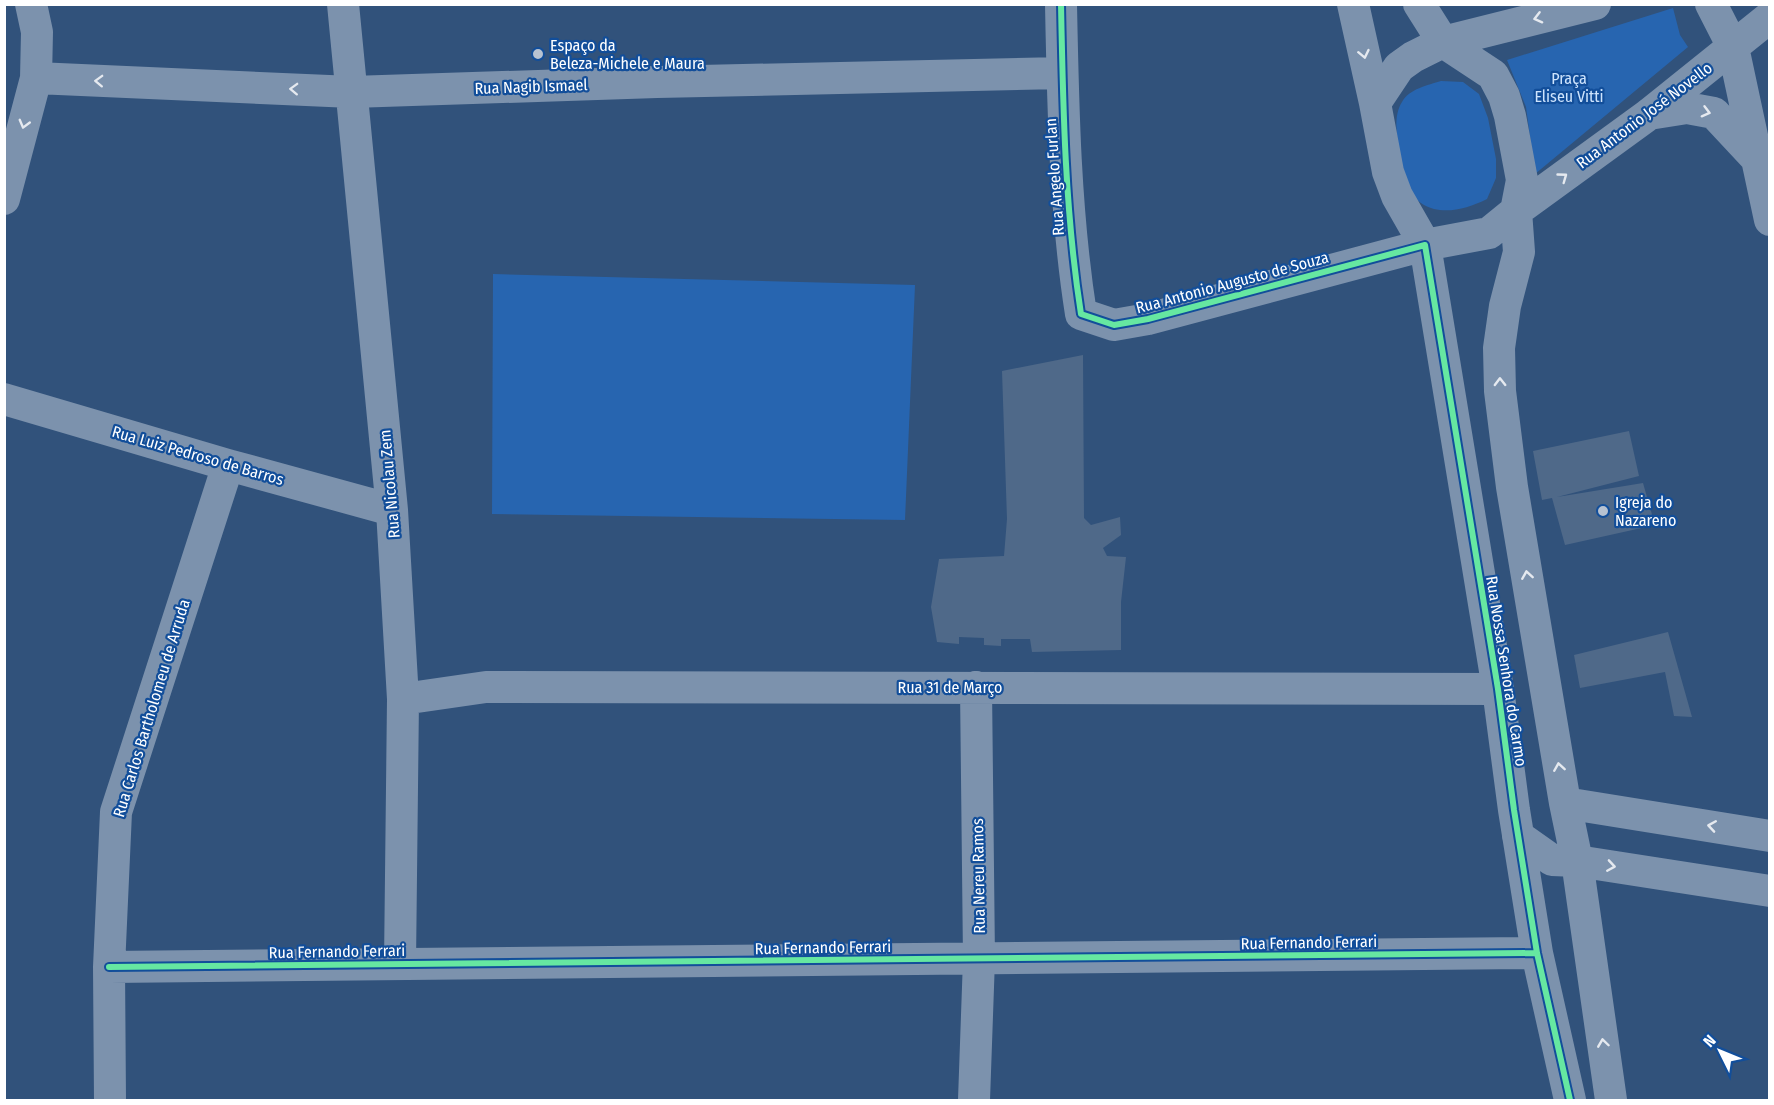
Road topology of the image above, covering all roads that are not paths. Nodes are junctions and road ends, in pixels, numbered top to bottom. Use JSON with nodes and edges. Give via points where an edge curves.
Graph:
{"nodes":[{"id":1,"x":31,"y":4,"type":"edge"},
{"id":2,"x":343,"y":4,"type":"edge"},
{"id":3,"x":1061,"y":4,"type":"edge"},
{"id":4,"x":1353,"y":4,"type":"edge"},
{"id":5,"x":1419,"y":4,"type":"edge"},
{"id":6,"x":1595,"y":4,"type":"edge"},
{"id":7,"x":1711,"y":4,"type":"edge"},
{"id":8,"x":1770,"y":16,"type":"edge"},
{"id":9,"x":1443,"y":42,"type":"junction"},
{"id":10,"x":1733,"y":47,"type":"junction"},
{"id":11,"x":1062,"y":73,"type":"junction"},
{"id":12,"x":36,"y":78,"type":"junction"},
{"id":13,"x":352,"y":92,"type":"junction"},
{"id":14,"x":1375,"y":103,"type":"junction"},
{"id":15,"x":1648,"y":115,"type":"junction"},
{"id":16,"x":1756,"y":158,"type":"junction"},
{"id":17,"x":4,"y":198,"type":"edge"},
{"id":18,"x":1516,"y":211,"type":"junction"},
{"id":19,"x":1770,"y":220,"type":"edge"},
{"id":20,"x":1425,"y":245,"type":"junction"},
{"id":21,"x":1075,"y":278,"type":"joint"},
{"id":22,"x":4,"y":399,"type":"edge"},
{"id":23,"x":228,"y":465,"type":"junction"},
{"id":24,"x":392,"y":510,"type":"junction"},
{"id":25,"x":976,"y":687,"type":"junction"},
{"id":26,"x":1498,"y":689,"type":"junction"},
{"id":27,"x":403,"y":699,"type":"junction"},
{"id":28,"x":1565,"y":803,"type":"junction"},
{"id":29,"x":1518,"y":836,"type":"junction"},
{"id":30,"x":1770,"y":836,"type":"edge"},
{"id":31,"x":1577,"y":861,"type":"junction"},
{"id":32,"x":1770,"y":891,"type":"edge"},
{"id":33,"x":1537,"y":954,"type":"junction"},
{"id":34,"x":979,"y":959,"type":"junction"},
{"id":35,"x":400,"y":964,"type":"junction"},
{"id":36,"x":110,"y":967,"type":"junction"},
{"id":37,"x":110,"y":1101,"type":"edge"},
{"id":38,"x":974,"y":1101,"type":"edge"},
{"id":39,"x":1570,"y":1101,"type":"edge"},
{"id":40,"x":1611,"y":1101,"type":"edge"}],
"edges":[{"from":1,"to":12,"type":"street","via":[[37,32]]},
{"from":2,"to":13,"type":"street","name":"Rua Nicolau Zem"},
{"from":3,"to":11,"type":"street","name":"Rua Angelo Furlan"},
{"from":4,"to":14,"type":"street","one_way":true},
{"from":5,"to":9,"type":"street"},
{"from":6,"to":9,"type":"street","one_way":true},
{"from":7,"to":10,"type":"street"},
{"from":8,"to":10,"type":"street","name":"Rua Antonio José Novello"},
{"from":9,"to":14,"type":"street","via":[[1399,67]]},
{"from":9,"to":18,"type":"street","via":[[1493,75],[1504,96],[1522,180]]},
{"from":10,"to":15,"type":"street","name":"Rua Antonio José Novello"},
{"from":10,"to":16,"type":"street"},
{"from":11,"to":13,"type":"street","name":"Rua Nagib Ismael"},
{"from":11,"to":21,"type":"street","name":"Rua Angelo Furlan"},
{"from":13,"to":12,"type":"street","name":"Rua Nagib Ismael","one_way":true},
{"from":12,"to":17,"type":"street","one_way":true},
{"from":13,"to":24,"type":"street","name":"Rua Nicolau Zem"},
{"from":14,"to":20,"type":"street","via":[[1388,172]]},
{"from":15,"to":16,"type":"street","one_way":true,"via":[[1687,108],[1714,113]]},
{"from":18,"to":15,"type":"street","name":"Rua Antonio José Novello","one_way":true},
{"from":16,"to":19,"type":"street"},
{"from":18,"to":20,"type":"street","via":[[1489,233]]},
{"from":28,"to":18,"type":"street","one_way":true,"via":[[1512,487],[1500,391],[1499,348],[1519,252]]},
{"from":20,"to":21,"type":"street","name":"Rua Antonio Augusto de Souza","via":[[1114,325],[1081,314]]},
{"from":20,"to":26,"type":"street","name":"Rua Nossa Senhora do Carmo"},
{"from":22,"to":23,"type":"street","name":"Rua Luiz Pedroso de Barros"},
{"from":23,"to":24,"type":"street","name":"Rua Luiz Pedroso de Barros"},
{"from":23,"to":36,"type":"street","name":"Rua Carlos Bartholomeu de Arruda","via":[[116,812]]},
{"from":24,"to":27,"type":"street","name":"Rua Nicolau Zem"},
{"from":25,"to":26,"type":"street","name":"Rua 31 de Março"},
{"from":25,"to":27,"type":"street","name":"Rua 31 de Março","via":[[486,687]]},
{"from":25,"to":34,"type":"street","name":"Rua Nereu Ramos"},
{"from":26,"to":29,"type":"street","name":"Rua Nossa Senhora do Carmo"},
{"from":27,"to":35,"type":"street","name":"Rua Nicolau Zem"},
{"from":30,"to":28,"type":"street","one_way":true},
{"from":28,"to":31,"type":"street"},
{"from":29,"to":31,"type":"street","via":[[1552,860]]},
{"from":29,"to":33,"type":"street","name":"Rua Nossa Senhora do Carmo"},
{"from":31,"to":32,"type":"street","one_way":true},
{"from":40,"to":31,"type":"street","one_way":true},
{"from":33,"to":34,"type":"street","name":"Rua Fernando Ferrari"},
{"from":33,"to":39,"type":"street","name":"Rua Nossa Senhora do Carmo"},
{"from":34,"to":35,"type":"street","name":"Rua Fernando Ferrari"},
{"from":34,"to":38,"type":"street","name":"Rua Nereu Ramos"},
{"from":35,"to":36,"type":"street","name":"Rua Fernando Ferrari"},
{"from":36,"to":37,"type":"street","name":"Rua Carlos Bartholomeu de Arruda"}]}
